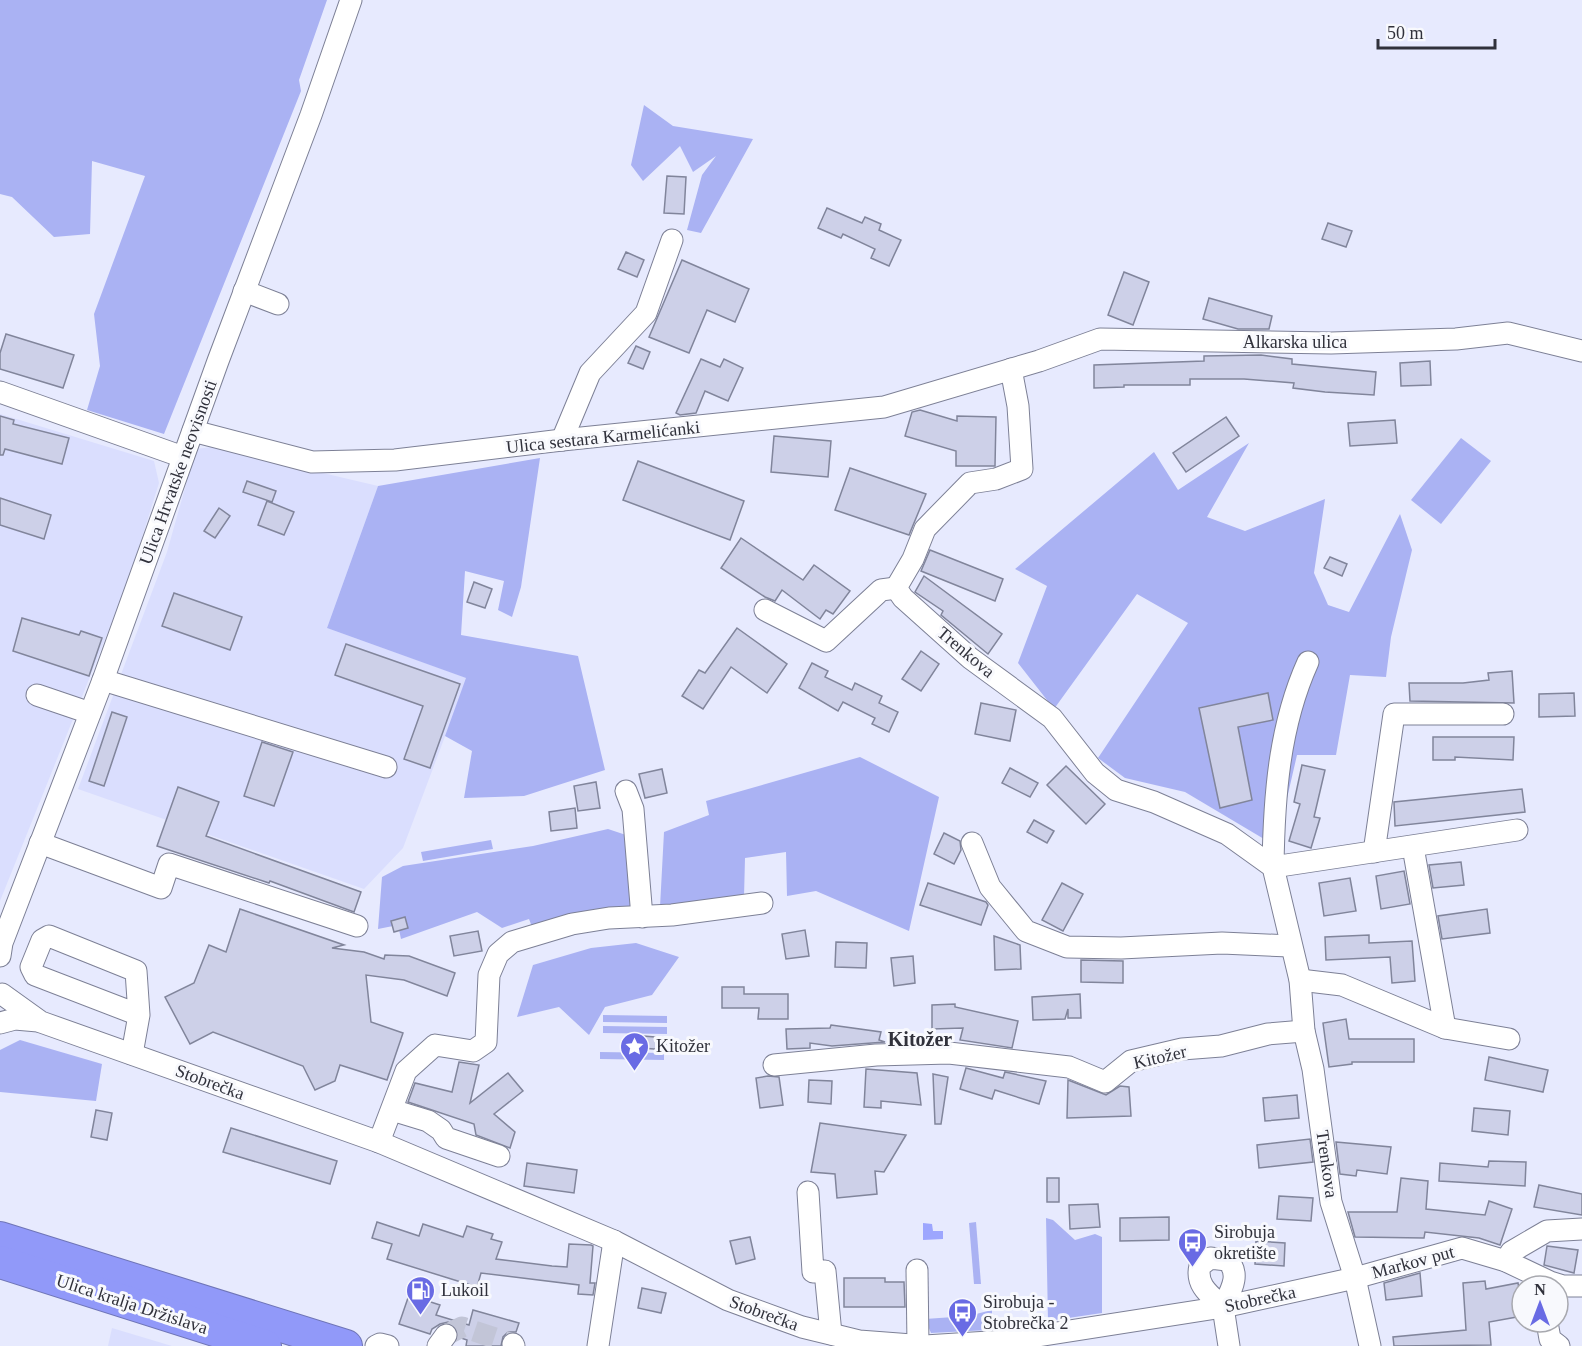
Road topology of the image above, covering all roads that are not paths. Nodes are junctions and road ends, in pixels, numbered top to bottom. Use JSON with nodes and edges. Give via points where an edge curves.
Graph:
{"nodes":[{"id":1,"x":351,"y":0,"type":"edge"},
{"id":2,"x":672,"y":240,"type":"dead end"},
{"id":3,"x":244,"y":291,"type":"junction"},
{"id":4,"x":278,"y":304,"type":"dead end"},
{"id":5,"x":1582,"y":351,"type":"edge"},
{"id":6,"x":1011,"y":369,"type":"junction"},
{"id":7,"x":0,"y":392,"type":"edge"},
{"id":8,"x":193,"y":431,"type":"junction"},
{"id":9,"x":562,"y":440,"type":"junction"},
{"id":10,"x":183,"y":457,"type":"junction"},
{"id":11,"x":896,"y":588,"type":"junction"},
{"id":12,"x":765,"y":610,"type":"dead end"},
{"id":13,"x":1308,"y":662,"type":"dead end"},
{"id":14,"x":103,"y":680,"type":"junction"},
{"id":15,"x":37,"y":695,"type":"dead end"},
{"id":16,"x":90,"y":713,"type":"junction"},
{"id":17,"x":1503,"y":714,"type":"dead end"},
{"id":18,"x":386,"y":767,"type":"dead end"},
{"id":19,"x":626,"y":791,"type":"dead end"},
{"id":20,"x":1517,"y":830,"type":"dead end"},
{"id":21,"x":40,"y":843,"type":"junction"},
{"id":22,"x":972,"y":843,"type":"dead end"},
{"id":23,"x":1413,"y":847,"type":"junction"},
{"id":24,"x":1374,"y":852,"type":"junction"},
{"id":25,"x":1273,"y":867,"type":"junction"},
{"id":26,"x":762,"y":903,"type":"dead end"},
{"id":27,"x":642,"y":917,"type":"junction"},
{"id":28,"x":357,"y":926,"type":"dead end"},
{"id":29,"x":1290,"y":946,"type":"junction"},
{"id":30,"x":1,"y":949,"type":"edge"},
{"id":31,"x":1300,"y":980,"type":"junction"},
{"id":32,"x":1,"y":993,"type":"edge"},
{"id":33,"x":139,"y":1014,"type":"junction"},
{"id":34,"x":0,"y":1021,"type":"edge"},
{"id":35,"x":41,"y":1022,"type":"junction"},
{"id":36,"x":1445,"y":1028,"type":"junction"},
{"id":37,"x":1304,"y":1030,"type":"junction"},
{"id":38,"x":1509,"y":1039,"type":"dead end"},
{"id":39,"x":132,"y":1054,"type":"junction"},
{"id":40,"x":774,"y":1065,"type":"dead end"},
{"id":41,"x":392,"y":1110,"type":"junction"},
{"id":42,"x":379,"y":1142,"type":"junction"},
{"id":43,"x":498,"y":1156,"type":"dead end"},
{"id":44,"x":808,"y":1192,"type":"dead end"},
{"id":45,"x":0,"y":1224,"type":"edge"},
{"id":46,"x":1582,"y":1229,"type":"edge"},
{"id":47,"x":0,"y":1238,"type":"edge"},
{"id":48,"x":614,"y":1241,"type":"junction"},
{"id":49,"x":49,"y":1252,"type":"junction"},
{"id":50,"x":1506,"y":1261,"type":"junction"},
{"id":51,"x":0,"y":1262,"type":"edge"},
{"id":52,"x":917,"y":1270,"type":"dead end"},
{"id":53,"x":1531,"y":1274,"type":"edge"},
{"id":54,"x":1355,"y":1278,"type":"junction"},
{"id":55,"x":1223,"y":1307,"type":"junction"},
{"id":56,"x":182,"y":1320,"type":"junction"},
{"id":57,"x":267,"y":1334,"type":"edge"},
{"id":58,"x":831,"y":1334,"type":"junction"},
{"id":59,"x":1549,"y":1334,"type":"edge"},
{"id":60,"x":858,"y":1343,"type":"edge"},
{"id":61,"x":223,"y":1346,"type":"edge"},
{"id":62,"x":346,"y":1346,"type":"edge"},
{"id":63,"x":376,"y":1346,"type":"edge"},
{"id":64,"x":388,"y":1346,"type":"edge"},
{"id":65,"x":597,"y":1346,"type":"edge"},
{"id":66,"x":918,"y":1346,"type":"edge"},
{"id":67,"x":1229,"y":1346,"type":"edge"},
{"id":68,"x":1370,"y":1346,"type":"edge"},
{"id":69,"x":1559,"y":1346,"type":"edge"}],
"edges":[{"from":1,"to":3,"type":"street","name":"Ulica Hrvatske neovisnosti"},
{"from":2,"to":9,"type":"street","via":[[646,313],[590,373]]},
{"from":3,"to":4,"type":"street"},
{"from":3,"to":8,"type":"street","name":"Ulica Hrvatske neovisnosti"},
{"from":5,"to":6,"type":"street","name":"Alkarska ulica","via":[[1508,333],[1456,339],[1331,343],[1100,339]]},
{"from":6,"to":9,"type":"street","name":"Ulica sestara Karmelićanki","via":[[884,407]]},
{"from":6,"to":11,"type":"street","via":[[1022,469],[970,483],[925,529]]},
{"from":7,"to":10,"type":"street"},
{"from":8,"to":9,"type":"street","name":"Ulica sestara Karmelićanki","via":[[312,462],[395,460]]},
{"from":8,"to":10,"type":"street","name":"Ulica Hrvatske neovisnosti"},
{"from":10,"to":14,"type":"street","name":"Ulica Hrvatske neovisnosti"},
{"from":11,"to":12,"type":"street","via":[[881,590],[826,641]]},
{"from":11,"to":25,"type":"street","name":"Trenkova","via":[[970,658],[1052,718],[1095,773],[1116,790],[1227,834]]},
{"from":13,"to":25,"type":"street","via":[[1295,691],[1274,792]]},
{"from":14,"to":16,"type":"street","name":"Ulica Hrvatske neovisnosti"},
{"from":14,"to":18,"type":"street"},
{"from":15,"to":16,"type":"street"},
{"from":16,"to":21,"type":"street","name":"Ulica Hrvatske neovisnosti"},
{"from":17,"to":24,"type":"street","via":[[1394,714]]},
{"from":19,"to":27,"type":"street","via":[[633,809]]},
{"from":20,"to":23,"type":"street"},
{"from":21,"to":28,"type":"street","via":[[161,888],[169,864]]},
{"from":21,"to":30,"type":"street","name":"Ulica Hrvatske neovisnosti"},
{"from":22,"to":29,"type":"street","via":[[990,888],[1026,932],[1067,947],[1222,943]]},
{"from":23,"to":24,"type":"street"},
{"from":23,"to":36,"type":"street"},
{"from":24,"to":25,"type":"street"},
{"from":25,"to":29,"type":"street","name":"Trenkova"},
{"from":26,"to":27,"type":"street"},
{"from":27,"to":41,"type":"street","via":[[572,924],[512,942],[498,954],[489,975],[486,1042],[473,1051],[435,1045],[421,1055],[406,1071]]},
{"from":29,"to":31,"type":"street","name":"Trenkova"},
{"from":31,"to":36,"type":"street","via":[[1342,984]]},
{"from":31,"to":37,"type":"street","name":"Trenkova"},
{"from":32,"to":34,"type":"street","via":[[4,1003]]},
{"from":32,"to":35,"type":"street","name":"Stobrečka"},
{"from":33,"to":33,"type":"street","via":[[136,971],[49,936],[42,940],[31,968],[35,975]]},
{"from":33,"to":39,"type":"street"},
{"from":34,"to":35,"type":"street","name":"Stobrečka"},
{"from":35,"to":39,"type":"street","name":"Stobrečka"},
{"from":36,"to":38,"type":"street"},
{"from":37,"to":40,"type":"street","name":"Kitožer","via":[[1131,1060],[1105,1082],[1069,1067],[949,1053]]},
{"from":37,"to":54,"type":"street","name":"Trenkova","via":[[1331,1202]]},
{"from":39,"to":42,"type":"street","name":"Stobrečka"},
{"from":41,"to":42,"type":"street"},
{"from":41,"to":43,"type":"street","via":[[428,1121],[446,1138]]},
{"from":42,"to":48,"type":"street","name":"Stobrečka"},
{"from":44,"to":58,"type":"street","via":[[813,1272],[825,1271]]},
{"from":45,"to":49,"type":"highway","via":[[36,1236]]},
{"from":46,"to":50,"type":"street","via":[[1547,1231],[1511,1252]]},
{"from":47,"to":49,"type":"highway","name":"Ulica kralja Držislava"},
{"from":48,"to":58,"type":"street","name":"Stobrečka","via":[[728,1300]]},
{"from":48,"to":65,"type":"street"},
{"from":49,"to":57,"type":"highway","name":"Ulica kralja Držislava","via":[[217,1306]]},
{"from":50,"to":53,"type":"street","name":"Markov put"},
{"from":50,"to":54,"type":"street","name":"Markov put","via":[[1462,1248]]},
{"from":51,"to":56,"type":"highway","name":"Ulica kralja Držislava"},
{"from":52,"to":66,"type":"street"},
{"from":54,"to":55,"type":"street","name":"Stobrečka"},
{"from":54,"to":68,"type":"street","name":"Trenkova"},
{"from":55,"to":66,"type":"street","name":"Stobrečka","via":[[1005,1341]]},
{"from":55,"to":67,"type":"street"},
{"from":56,"to":57,"type":"highway","name":"Ulica kralja Držislava"},
{"from":56,"to":61,"type":"street","via":[[193,1337]]},
{"from":57,"to":62,"type":"highway","name":"Ulica kralja Držislava"},
{"from":58,"to":60,"type":"street","name":"Stobrečka"},
{"from":59,"to":69,"type":"street"},
{"from":60,"to":66,"type":"street","name":"Stobrečka"},
{"from":63,"to":64,"type":"street"}]}
